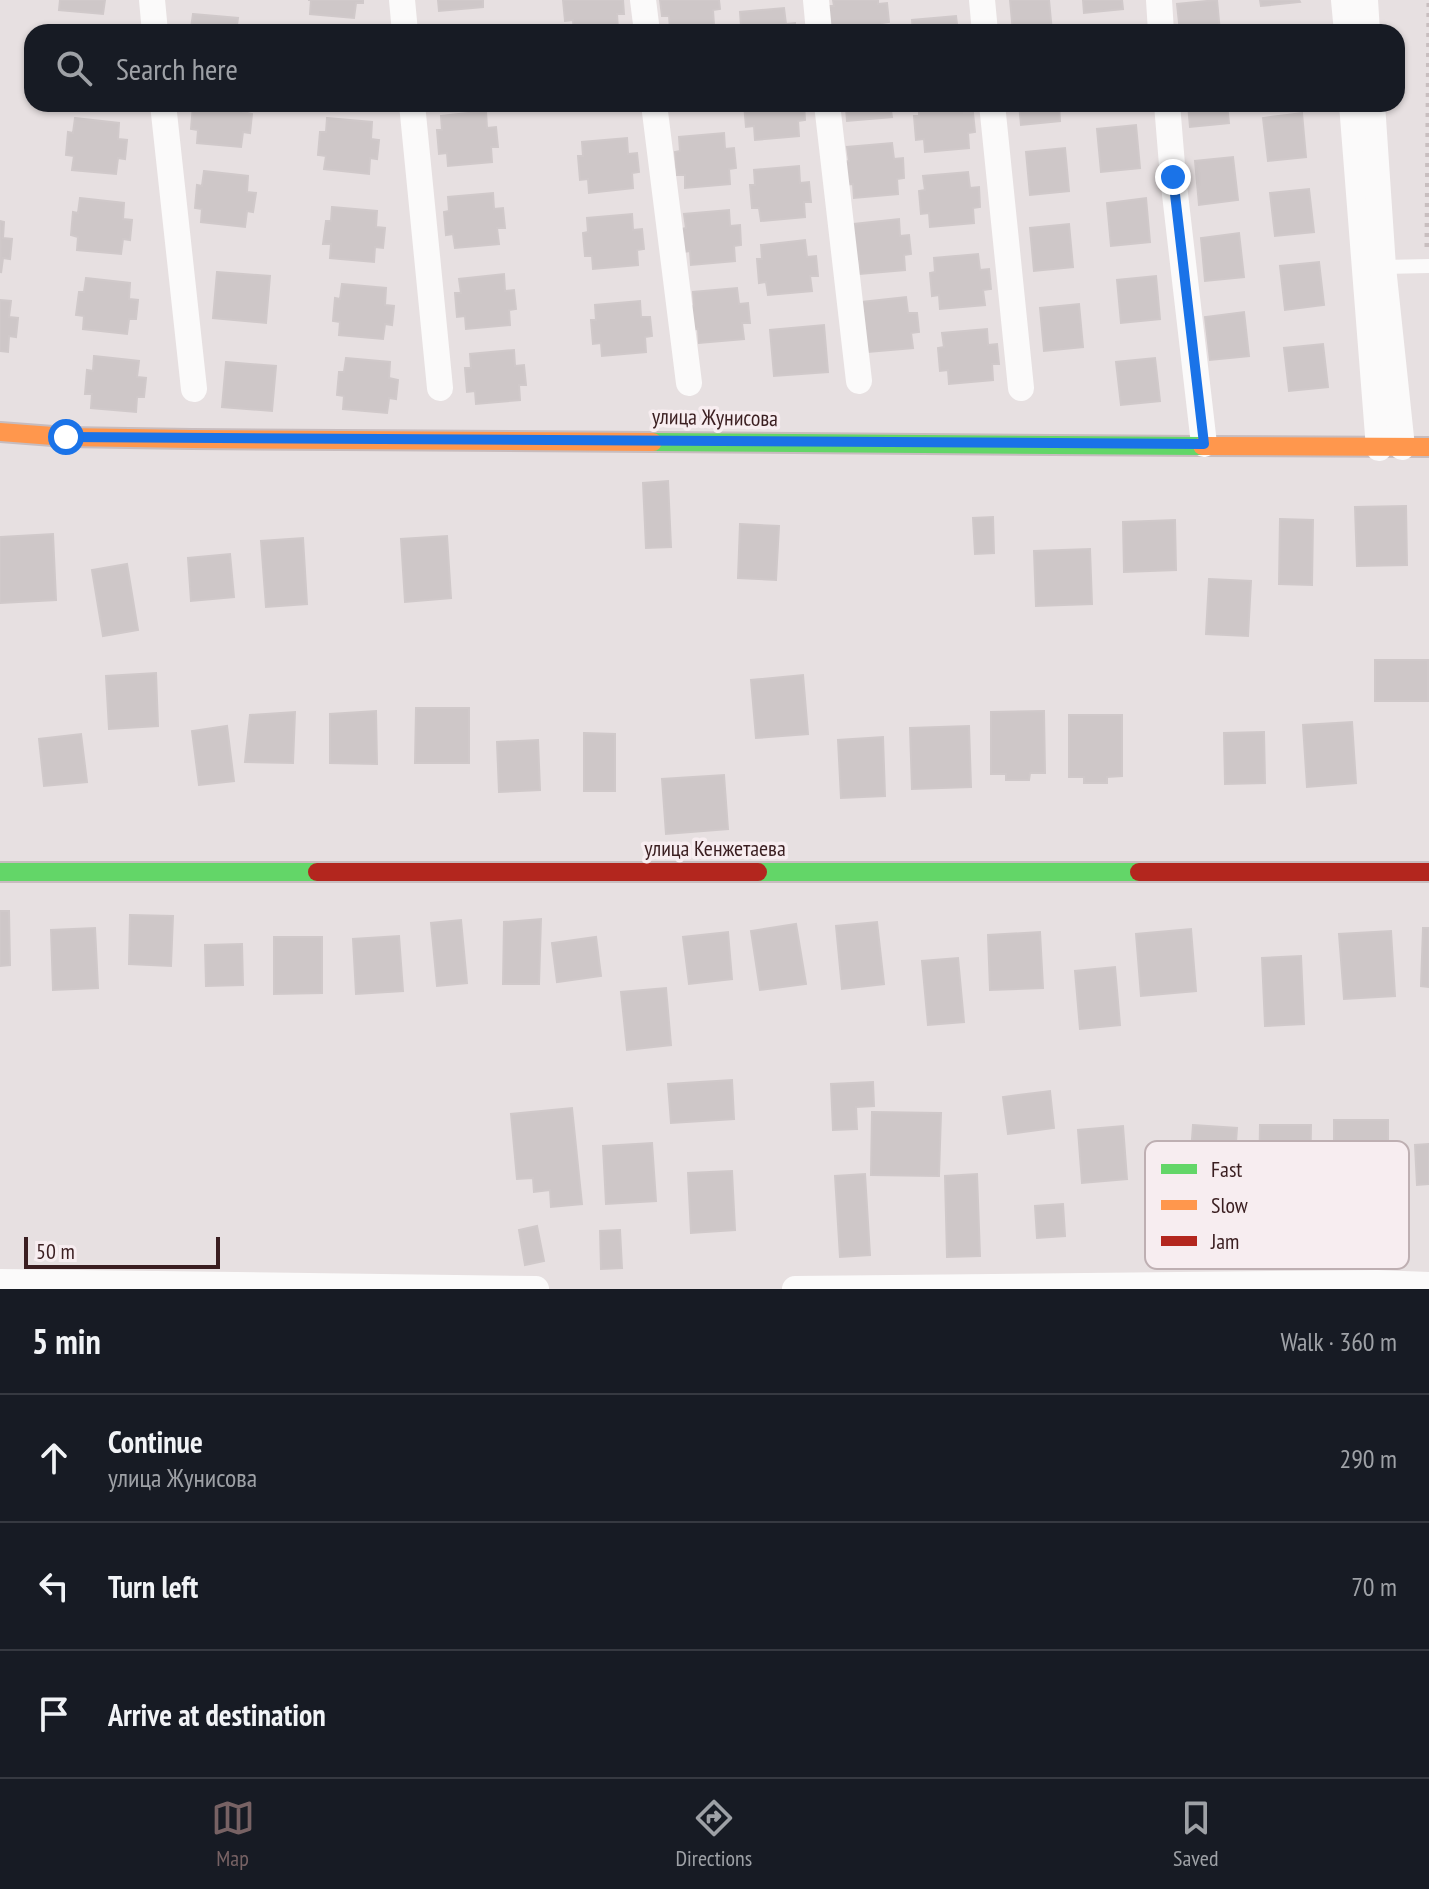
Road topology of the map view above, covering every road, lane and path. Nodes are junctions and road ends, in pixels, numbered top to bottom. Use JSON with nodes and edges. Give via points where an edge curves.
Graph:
{"nodes":[{"id":1,"x":152,"y":0,"type":"edge"},
{"id":2,"x":402,"y":0,"type":"edge"},
{"id":3,"x":643,"y":0,"type":"edge"},
{"id":4,"x":816,"y":0,"type":"edge"},
{"id":5,"x":982,"y":0,"type":"edge"},
{"id":6,"x":1159,"y":0,"type":"edge"},
{"id":7,"x":1344,"y":0,"type":"edge"},
{"id":8,"x":1365,"y":0,"type":"edge"},
{"id":9,"x":1429,"y":0,"type":"edge"},
{"id":10,"x":154,"y":24,"type":"edge"},
{"id":11,"x":404,"y":24,"type":"edge"},
{"id":12,"x":646,"y":24,"type":"edge"},
{"id":13,"x":818,"y":24,"type":"edge"},
{"id":14,"x":984,"y":24,"type":"edge"},
{"id":15,"x":1160,"y":24,"type":"edge"},
{"id":16,"x":1346,"y":24,"type":"edge"},
{"id":17,"x":1366,"y":24,"type":"edge"},
{"id":18,"x":1428,"y":61,"type":"edge"},
{"id":19,"x":1428,"y":107,"type":"edge"},
{"id":20,"x":164,"y":112,"type":"edge"},
{"id":21,"x":413,"y":112,"type":"edge"},
{"id":22,"x":655,"y":112,"type":"edge"},
{"id":23,"x":828,"y":112,"type":"edge"},
{"id":24,"x":993,"y":112,"type":"edge"},
{"id":25,"x":1168,"y":112,"type":"edge"},
{"id":26,"x":1353,"y":112,"type":"edge"},
{"id":27,"x":1373,"y":112,"type":"edge"},
{"id":28,"x":1428,"y":258,"type":"edge"},
{"id":29,"x":1383,"y":267,"type":"junction"},
{"id":30,"x":859,"y":381,"type":"dead end"},
{"id":31,"x":689,"y":383,"type":"dead end"},
{"id":32,"x":440,"y":388,"type":"dead end"},
{"id":33,"x":1021,"y":388,"type":"dead end"},
{"id":34,"x":194,"y":389,"type":"dead end"},
{"id":35,"x":0,"y":432,"type":"edge"},
{"id":36,"x":1204,"y":444,"type":"junction"},
{"id":37,"x":1390,"y":447,"type":"junction"},
{"id":38,"x":1429,"y":447,"type":"edge"},
{"id":39,"x":0,"y":872,"type":"edge"},
{"id":40,"x":1429,"y":872,"type":"edge"},
{"id":41,"x":0,"y":1282,"type":"edge"},
{"id":42,"x":1429,"y":1285,"type":"edge"},
{"id":43,"x":536,"y":1289,"type":"edge"},
{"id":44,"x":795,"y":1289,"type":"edge"}],
"edges":[{"from":1,"to":10,"type":"street"},
{"from":2,"to":11,"type":"street"},
{"from":3,"to":12,"type":"street"},
{"from":4,"to":13,"type":"street"},
{"from":5,"to":14,"type":"street"},
{"from":6,"to":15,"type":"street"},
{"from":7,"to":16,"type":"street"},
{"from":8,"to":17,"type":"street"},
{"from":9,"to":18,"type":"path"},
{"from":18,"to":19,"type":"path"},
{"from":19,"to":28,"type":"path"},
{"from":20,"to":34,"type":"street"},
{"from":21,"to":32,"type":"street"},
{"from":22,"to":31,"type":"street"},
{"from":23,"to":30,"type":"street"},
{"from":24,"to":33,"type":"street"},
{"from":25,"to":36,"type":"street"},
{"from":26,"to":37,"type":"street"},
{"from":27,"to":29,"type":"street"},
{"from":28,"to":29,"type":"lane"},
{"from":29,"to":37,"type":"street"},
{"from":35,"to":36,"type":"street","name":"улица Жунисова","via":[[192,439]]},
{"from":36,"to":37,"type":"street","name":"улица Жунисова"},
{"from":37,"to":38,"type":"street","name":"улица Жунисова"},
{"from":39,"to":40,"type":"street","name":"улица Кенжетаева"},
{"from":41,"to":43,"type":"street"},
{"from":42,"to":44,"type":"street"}]}
